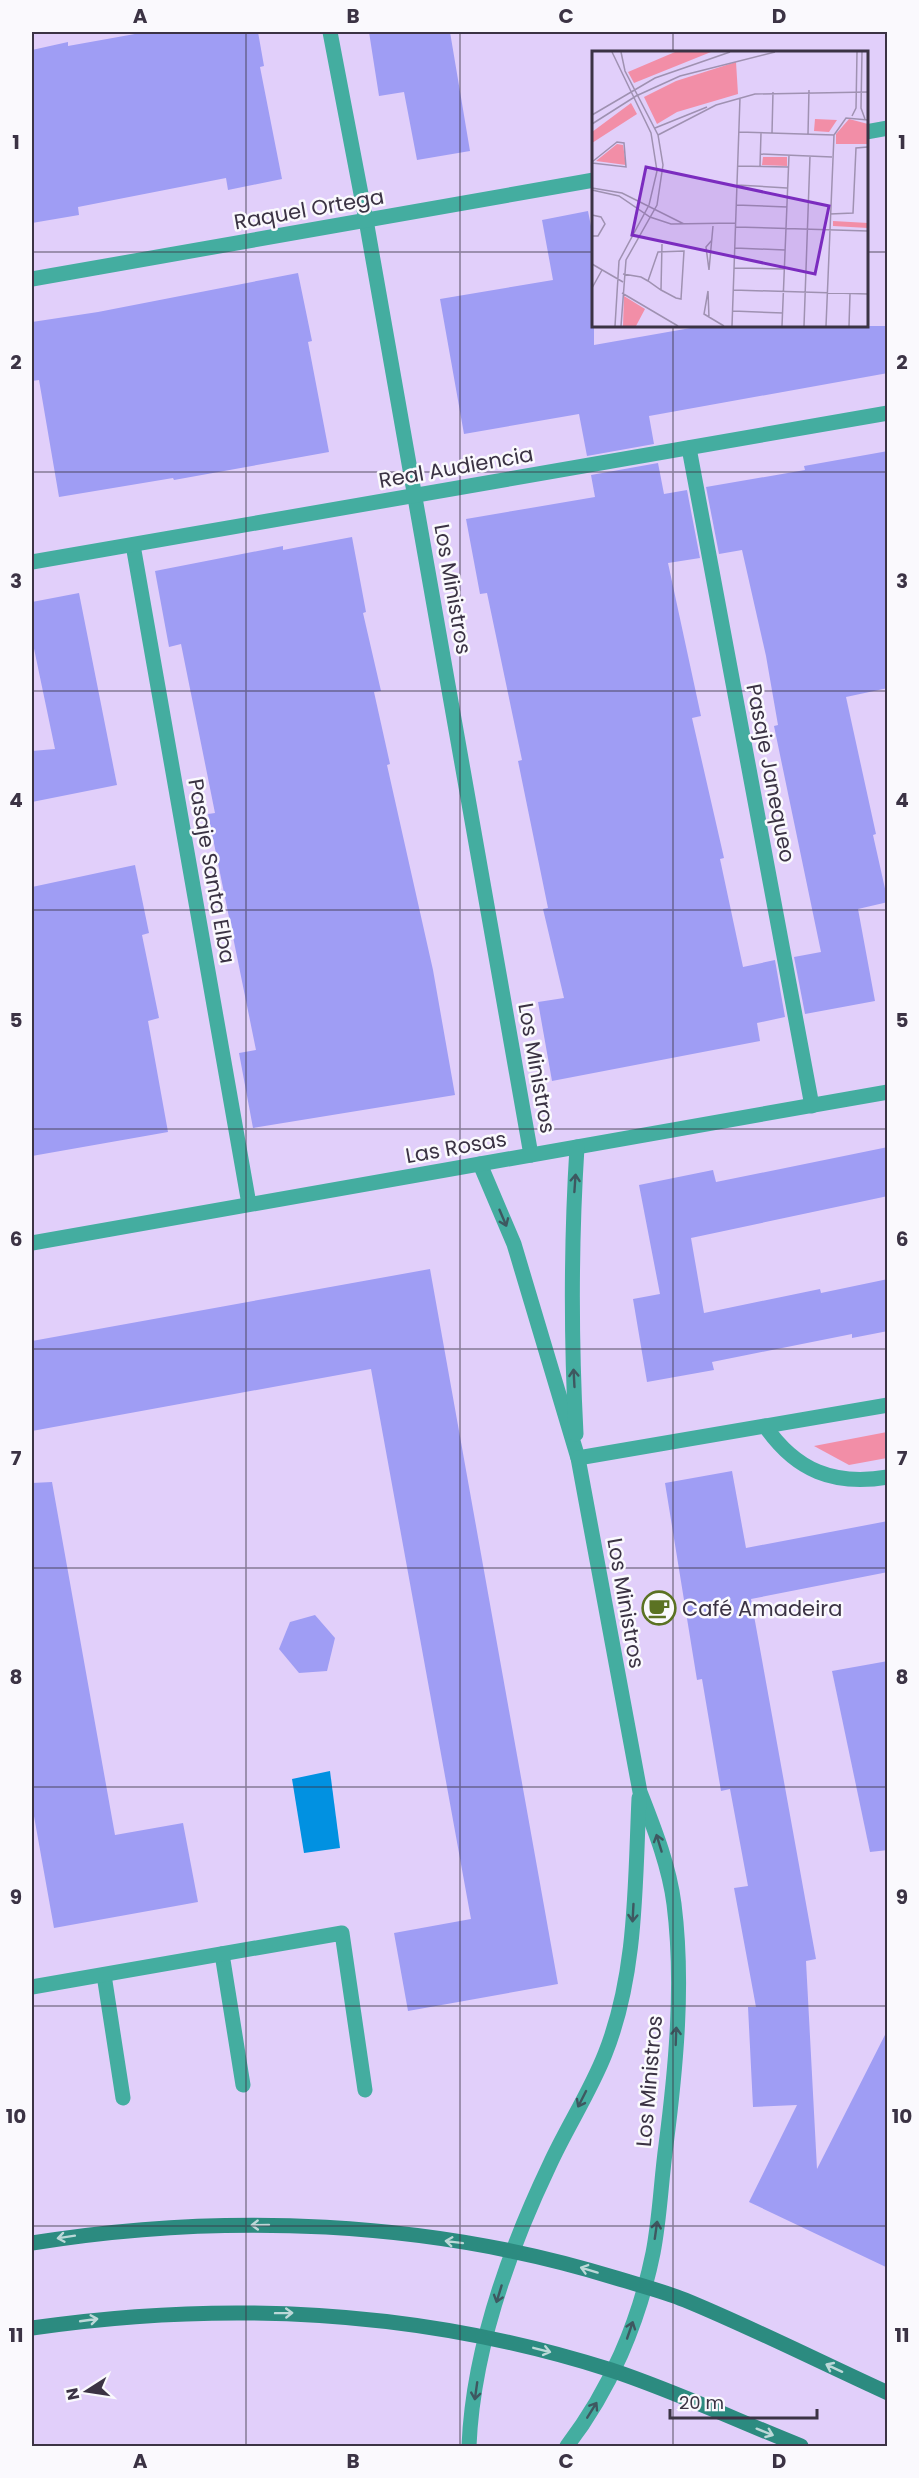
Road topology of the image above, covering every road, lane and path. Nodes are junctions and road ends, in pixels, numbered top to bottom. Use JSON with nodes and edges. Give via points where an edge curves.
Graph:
{"nodes":[{"id":1,"x":330,"y":32,"type":"edge"},
{"id":2,"x":888,"y":128,"type":"edge"},
{"id":3,"x":868,"y":132,"type":"edge"},
{"id":4,"x":592,"y":180,"type":"edge"},
{"id":5,"x":366,"y":220,"type":"junction"},
{"id":6,"x":32,"y":279,"type":"edge"},
{"id":7,"x":888,"y":413,"type":"edge"},
{"id":8,"x":689,"y":448,"type":"junction"},
{"id":9,"x":415,"y":495,"type":"junction"},
{"id":10,"x":133,"y":545,"type":"junction"},
{"id":11,"x":32,"y":562,"type":"edge"},
{"id":12,"x":888,"y":1092,"type":"edge"},
{"id":13,"x":812,"y":1106,"type":"junction"},
{"id":14,"x":577,"y":1147,"type":"junction"},
{"id":15,"x":531,"y":1155,"type":"junction"},
{"id":16,"x":480,"y":1164,"type":"junction"},
{"id":17,"x":249,"y":1204,"type":"junction"},
{"id":18,"x":32,"y":1243,"type":"edge"},
{"id":19,"x":888,"y":1405,"type":"edge"},
{"id":20,"x":765,"y":1426,"type":"junction"},
{"id":21,"x":578,"y":1458,"type":"junction"},
{"id":22,"x":888,"y":1477,"type":"edge"},
{"id":23,"x":640,"y":1792,"type":"junction"},
{"id":24,"x":222,"y":1954,"type":"junction"},
{"id":25,"x":104,"y":1975,"type":"junction"},
{"id":26,"x":32,"y":1987,"type":"edge"},
{"id":27,"x":243,"y":2085,"type":"dead end"},
{"id":28,"x":365,"y":2090,"type":"dead end"},
{"id":29,"x":123,"y":2098,"type":"dead end"},
{"id":30,"x":32,"y":2243,"type":"edge"},
{"id":31,"x":512,"y":2251,"type":"junction"},
{"id":32,"x":644,"y":2287,"type":"junction"},
{"id":33,"x":32,"y":2328,"type":"edge"},
{"id":34,"x":485,"y":2336,"type":"junction"},
{"id":35,"x":613,"y":2371,"type":"junction"},
{"id":36,"x":888,"y":2393,"type":"edge"},
{"id":37,"x":469,"y":2446,"type":"edge"},
{"id":38,"x":567,"y":2446,"type":"edge"},
{"id":39,"x":801,"y":2446,"type":"edge"}],
"edges":[{"from":1,"to":5,"type":"street","name":"Los Ministros"},
{"from":2,"to":3,"type":"street"},
{"from":4,"to":5,"type":"street","name":"Raquel Ortega"},
{"from":5,"to":6,"type":"street","name":"Raquel Ortega"},
{"from":5,"to":9,"type":"street","name":"Los Ministros"},
{"from":7,"to":8,"type":"street","name":"Real Audiencia"},
{"from":8,"to":9,"type":"street","name":"Real Audiencia"},
{"from":8,"to":13,"type":"street","name":"Pasaje Janequeo"},
{"from":9,"to":10,"type":"street","name":"Real Audiencia"},
{"from":9,"to":15,"type":"street","name":"Los Ministros"},
{"from":10,"to":11,"type":"street","name":"Real Audiencia"},
{"from":10,"to":17,"type":"street","name":"Pasaje Santa Elba"},
{"from":12,"to":13,"type":"street","name":"Las Rosas"},
{"from":13,"to":14,"type":"street","name":"Las Rosas"},
{"from":14,"to":15,"type":"street","name":"Las Rosas"},
{"from":21,"to":14,"type":"street","name":"Los Ministros","one_way":true,"via":[[572,1341]]},
{"from":15,"to":16,"type":"street","name":"Las Rosas"},
{"from":16,"to":17,"type":"street","name":"Las Rosas"},
{"from":16,"to":21,"type":"street","name":"Los Ministros","one_way":true,"via":[[514,1244]]},
{"from":17,"to":18,"type":"street","name":"Las Rosas"},
{"from":19,"to":20,"type":"street"},
{"from":20,"to":21,"type":"street"},
{"from":20,"to":22,"type":"street","via":[[777,1444],[810,1469],[852,1480]]},
{"from":21,"to":23,"type":"street","name":"Los Ministros"},
{"from":23,"to":31,"type":"street","name":"Los Ministros","one_way":true,"via":[[633,1930],[621,2000],[605,2054]]},
{"from":32,"to":23,"type":"street","name":"Los Ministros","one_way":true,"via":[[658,2218],[671,2107],[678,1947],[674,1903],[662,1852]]},
{"from":24,"to":25,"type":"street"},
{"from":24,"to":27,"type":"street"},
{"from":24,"to":28,"type":"street","via":[[342,1933]]},
{"from":25,"to":26,"type":"street"},
{"from":25,"to":29,"type":"street"},
{"from":31,"to":30,"type":"main road","one_way":true,"via":[[297,2225],[158,2228]]},
{"from":32,"to":31,"type":"main road","one_way":true,"via":[[558,2260]]},
{"from":31,"to":34,"type":"street","name":"Los Ministros","one_way":true},
{"from":35,"to":32,"type":"street","name":"Los Ministros","one_way":true},
{"from":36,"to":32,"type":"main road","one_way":true,"via":[[684,2300]]},
{"from":33,"to":34,"type":"main road","one_way":true,"via":[[104,2318],[299,2313]]},
{"from":34,"to":35,"type":"main road","one_way":true},
{"from":34,"to":37,"type":"street","name":"Los Ministros","one_way":true},
{"from":38,"to":35,"type":"street","name":"Los Ministros","one_way":true,"via":[[594,2409]]},
{"from":35,"to":39,"type":"main road","one_way":true}]}
